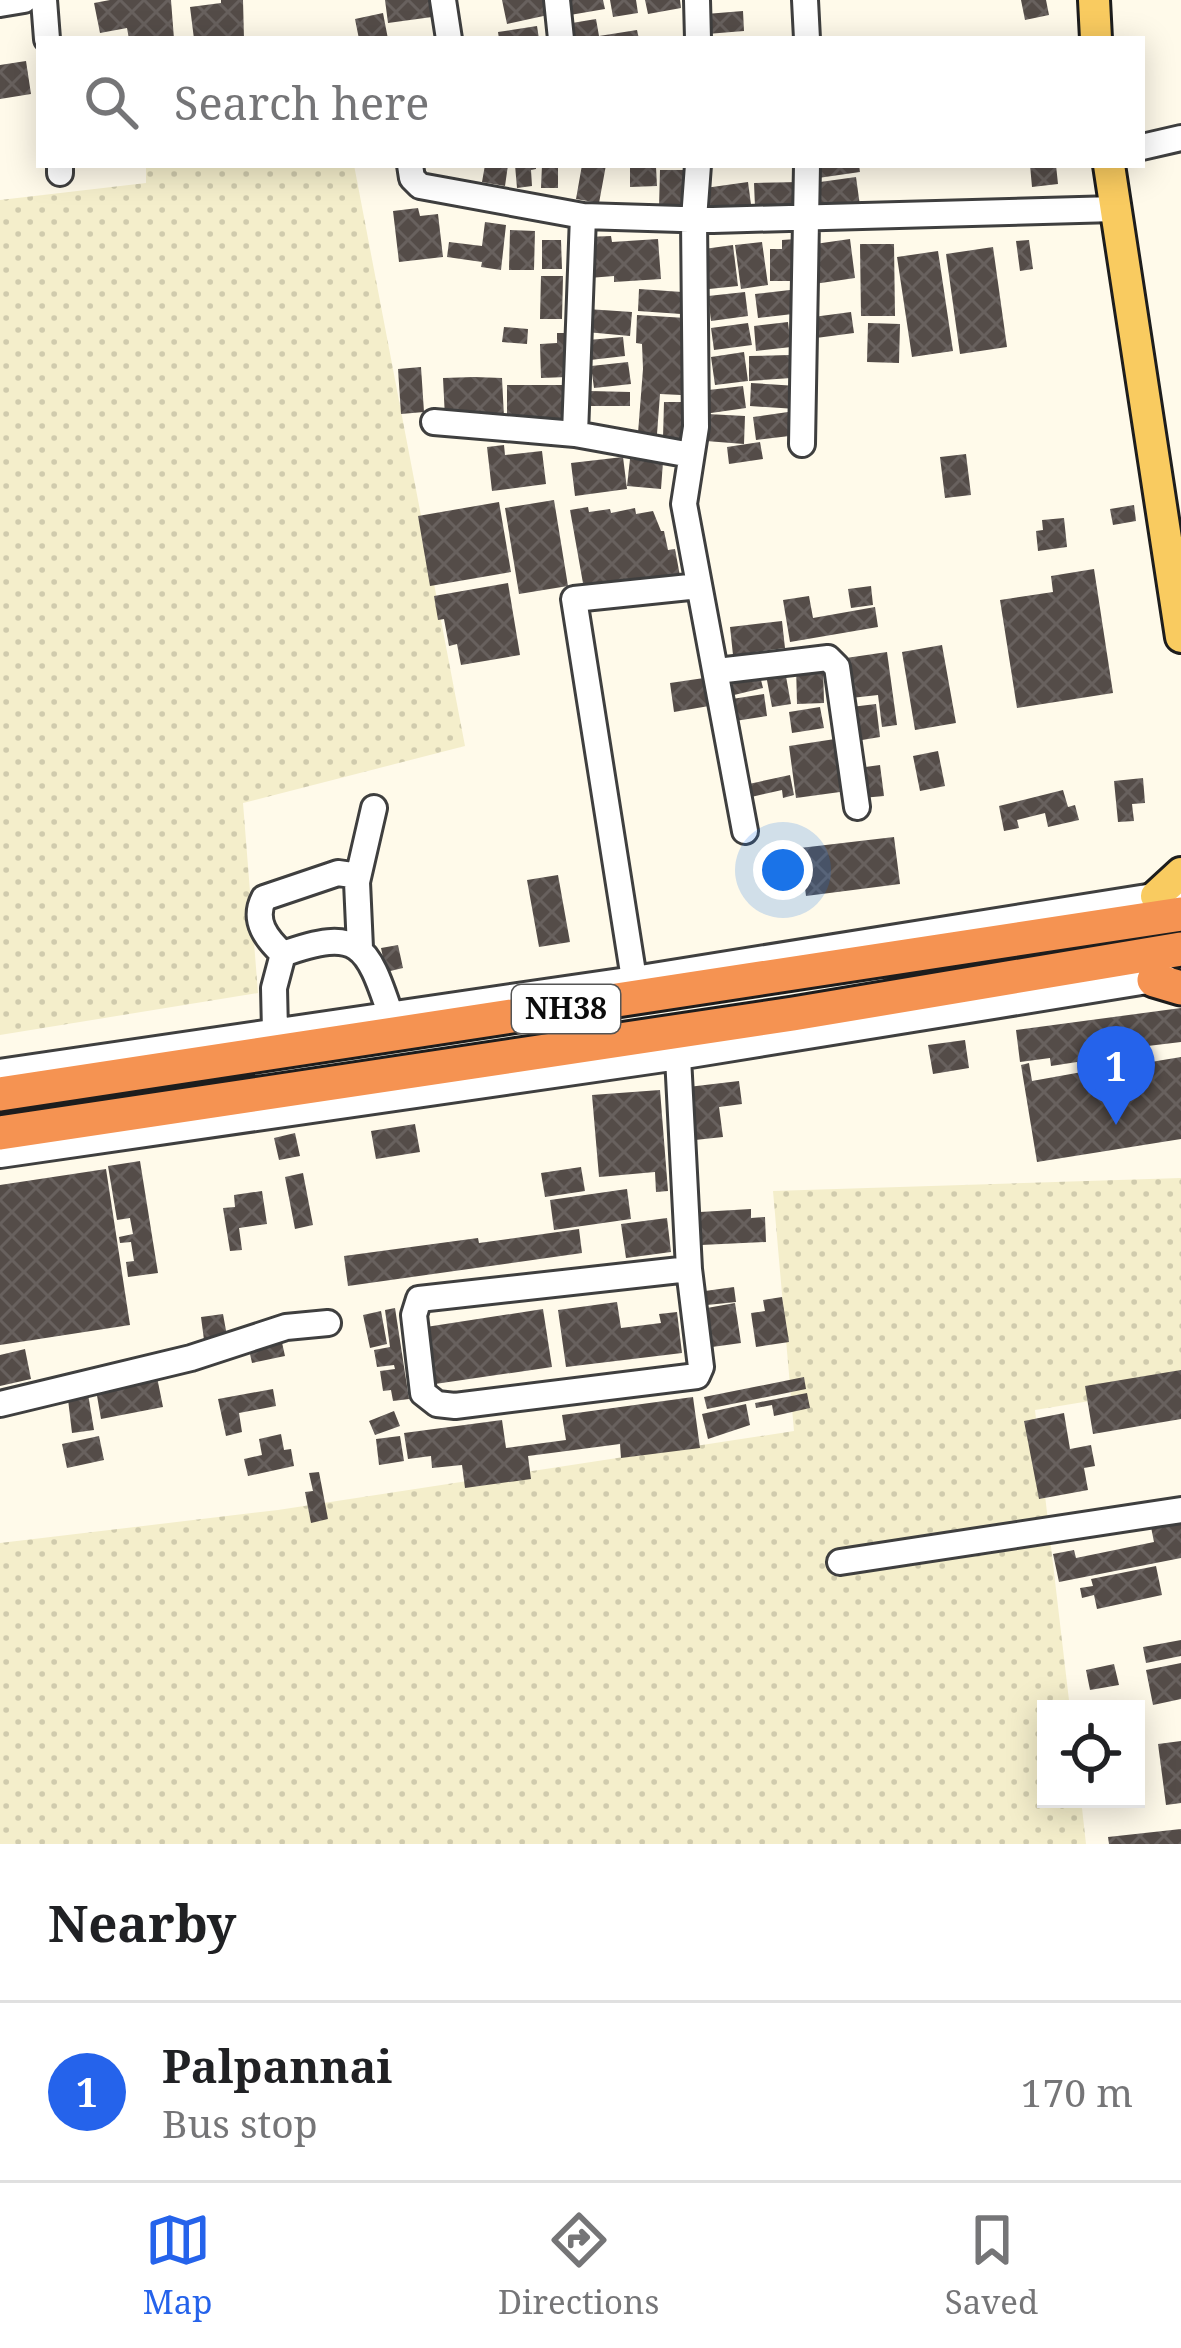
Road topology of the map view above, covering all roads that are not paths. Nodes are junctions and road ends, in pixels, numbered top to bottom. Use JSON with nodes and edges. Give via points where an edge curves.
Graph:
{"nodes":[{"id":1,"x":24,"y":0,"type":"edge"},
{"id":2,"x":44,"y":0,"type":"edge"},
{"id":3,"x":443,"y":0,"type":"edge"},
{"id":4,"x":556,"y":0,"type":"edge"},
{"id":5,"x":698,"y":0,"type":"edge"},
{"id":6,"x":806,"y":0,"type":"edge"},
{"id":7,"x":1094,"y":0,"type":"edge"},
{"id":8,"x":0,"y":4,"type":"edge"},
{"id":9,"x":47,"y":36,"type":"edge"},
{"id":10,"x":449,"y":36,"type":"edge"},
{"id":11,"x":561,"y":36,"type":"edge"},
{"id":12,"x":698,"y":36,"type":"edge"},
{"id":13,"x":807,"y":36,"type":"edge"},
{"id":14,"x":1096,"y":36,"type":"edge"},
{"id":15,"x":1181,"y":138,"type":"edge"},
{"id":16,"x":1145,"y":146,"type":"edge"},
{"id":17,"x":410,"y":168,"type":"edge"},
{"id":18,"x":698,"y":168,"type":"edge"},
{"id":19,"x":807,"y":168,"type":"edge"},
{"id":20,"x":1108,"y":168,"type":"edge"},
{"id":21,"x":1115,"y":209,"type":"junction"},
{"id":22,"x":583,"y":216,"type":"junction"},
{"id":23,"x":806,"y":218,"type":"junction"},
{"id":24,"x":694,"y":219,"type":"junction"},
{"id":25,"x":434,"y":422,"type":"dead end"},
{"id":26,"x":575,"y":434,"type":"junction"},
{"id":27,"x":802,"y":444,"type":"dead end"},
{"id":28,"x":691,"y":455,"type":"junction"},
{"id":29,"x":698,"y":586,"type":"junction"},
{"id":30,"x":1181,"y":638,"type":"edge"},
{"id":31,"x":717,"y":671,"type":"junction"},
{"id":32,"x":857,"y":807,"type":"dead end"},
{"id":33,"x":374,"y":808,"type":"dead end"},
{"id":34,"x":745,"y":831,"type":"dead end"},
{"id":35,"x":1181,"y":873,"type":"edge"},
{"id":36,"x":357,"y":881,"type":"junction"},
{"id":37,"x":1173,"y":900,"type":"edge"},
{"id":38,"x":360,"y":948,"type":"junction"},
{"id":39,"x":1181,"y":950,"type":"edge"},
{"id":40,"x":283,"y":954,"type":"junction"},
{"id":41,"x":634,"y":979,"type":"junction"},
{"id":42,"x":1172,"y":981,"type":"edge"},
{"id":43,"x":390,"y":1013,"type":"junction"},
{"id":44,"x":275,"y":1031,"type":"junction"},
{"id":45,"x":678,"y":1057,"type":"junction"},
{"id":46,"x":88,"y":1070,"type":"junction"},
{"id":47,"x":0,"y":1072,"type":"edge"},
{"id":48,"x":0,"y":1094,"type":"edge"},
{"id":49,"x":0,"y":1132,"type":"edge"},
{"id":50,"x":0,"y":1155,"type":"edge"},
{"id":51,"x":689,"y":1269,"type":"junction"},
{"id":52,"x":328,"y":1323,"type":"dead end"},
{"id":53,"x":0,"y":1404,"type":"edge"},
{"id":54,"x":1181,"y":1510,"type":"edge"},
{"id":55,"x":840,"y":1562,"type":"dead end"}],
"edges":[{"from":1,"to":8,"type":"street"},
{"from":2,"to":9,"type":"street"},
{"from":3,"to":10,"type":"street"},
{"from":4,"to":11,"type":"street"},
{"from":5,"to":12,"type":"street"},
{"from":6,"to":13,"type":"street"},
{"from":7,"to":14,"type":"main road"},
{"from":15,"to":16,"type":"street"},
{"from":17,"to":22,"type":"street","via":[[420,186]]},
{"from":18,"to":24,"type":"street"},
{"from":19,"to":23,"type":"street"},
{"from":20,"to":21,"type":"main road"},
{"from":21,"to":23,"type":"street"},
{"from":21,"to":30,"type":"main road"},
{"from":22,"to":24,"type":"street"},
{"from":22,"to":26,"type":"street"},
{"from":23,"to":24,"type":"street"},
{"from":23,"to":27,"type":"street"},
{"from":24,"to":28,"type":"street"},
{"from":25,"to":26,"type":"street"},
{"from":26,"to":28,"type":"street"},
{"from":28,"to":29,"type":"street","via":[[684,504]]},
{"from":29,"to":31,"type":"street"},
{"from":29,"to":41,"type":"street","via":[[574,599]]},
{"from":31,"to":32,"type":"street","via":[[828,658],[837,667]]},
{"from":31,"to":34,"type":"street"},
{"from":33,"to":36,"type":"street"},
{"from":35,"to":37,"type":"main road"},
{"from":36,"to":38,"type":"street"},
{"from":36,"to":40,"type":"street","via":[[338,873],[264,898],[259,921]]},
{"from":37,"to":41,"type":"street"},
{"from":37,"to":46,"type":"highway","number":"NH38","via":[[793,975]]},
{"from":38,"to":40,"type":"street","via":[[328,942]]},
{"from":38,"to":43,"type":"street","via":[[374,964]]},
{"from":39,"to":49,"type":"highway","number":"NH38"},
{"from":40,"to":44,"type":"street"},
{"from":41,"to":43,"type":"street"},
{"from":42,"to":45,"type":"street"},
{"from":43,"to":44,"type":"street"},
{"from":44,"to":46,"type":"street"},
{"from":45,"to":50,"type":"street"},
{"from":45,"to":51,"type":"street"},
{"from":46,"to":47,"type":"street"},
{"from":46,"to":48,"type":"highway","number":"NH38"},
{"from":51,"to":51,"type":"street","via":[[697,1376],[455,1406],[423,1393],[418,1299]]},
{"from":52,"to":53,"type":"street","via":[[286,1327]]},
{"from":54,"to":55,"type":"street"}]}
